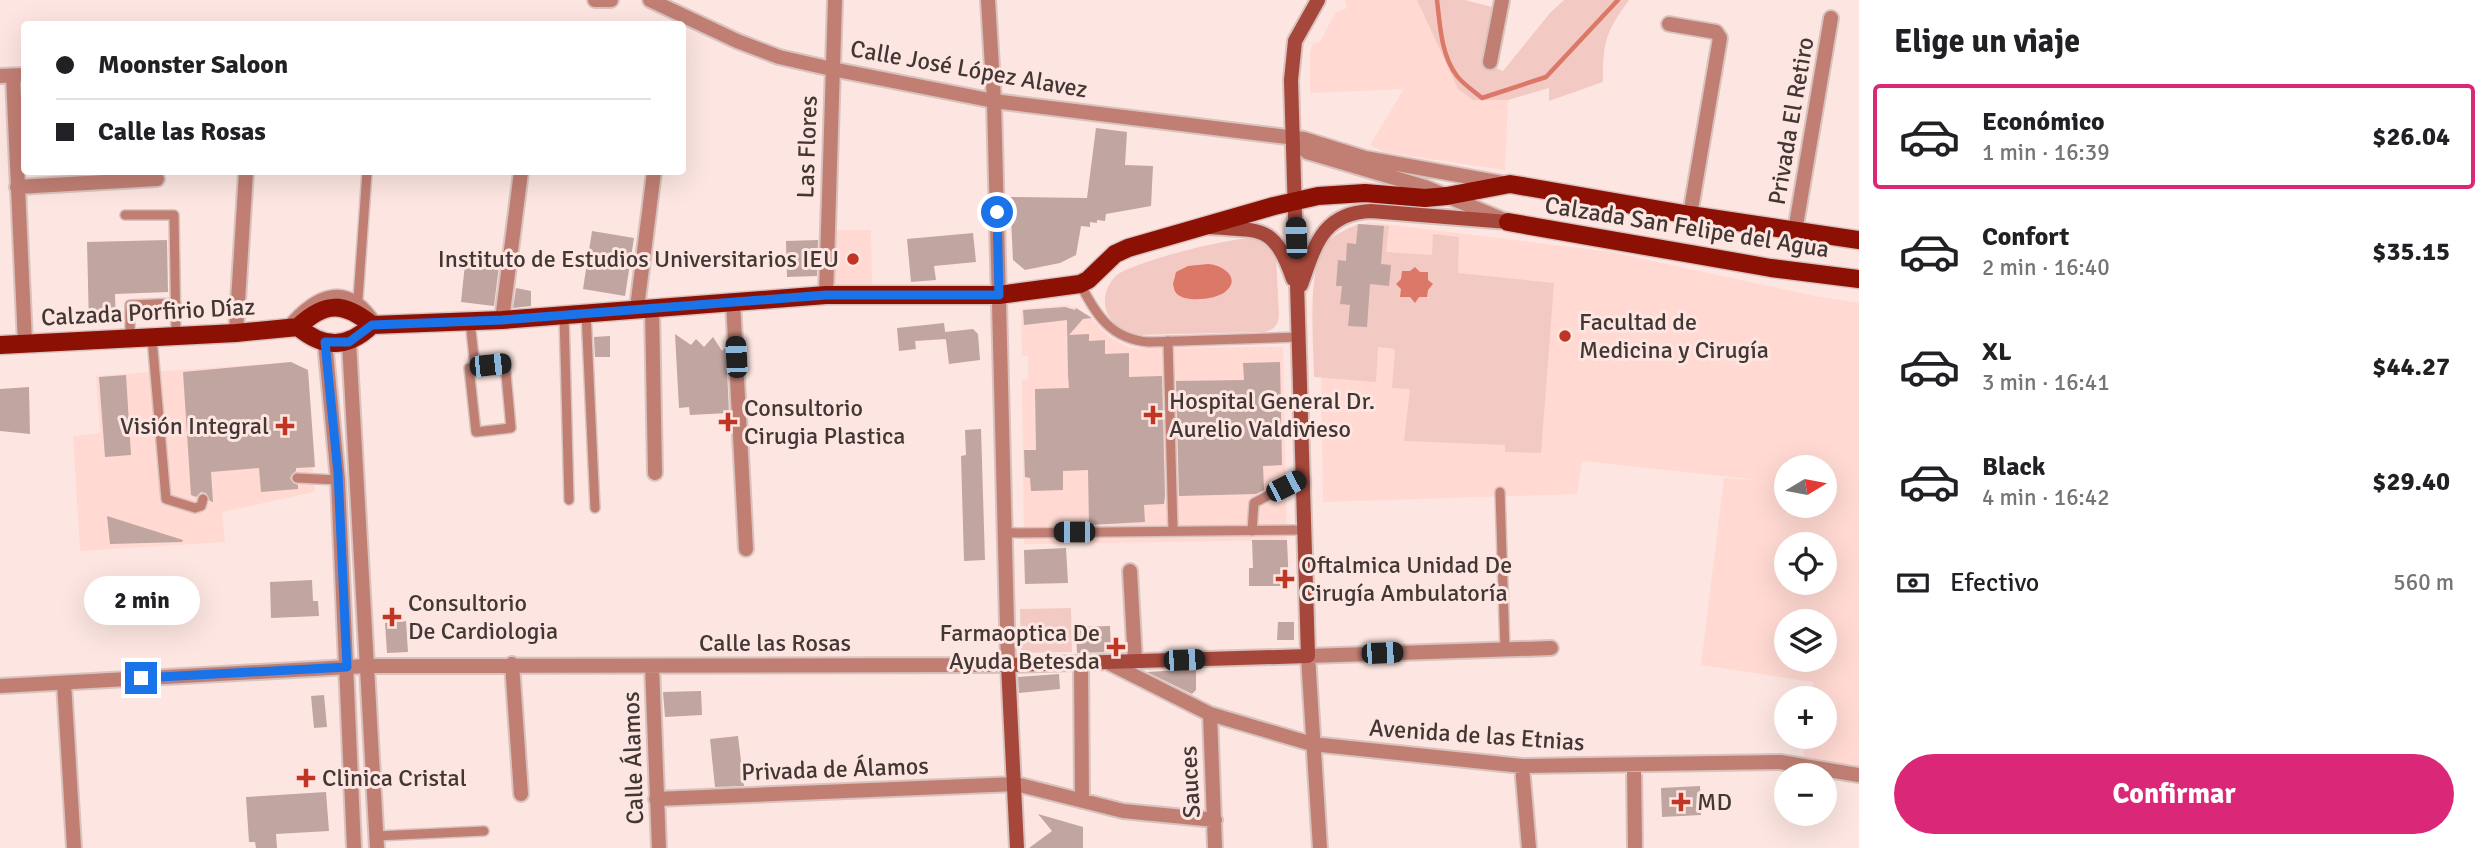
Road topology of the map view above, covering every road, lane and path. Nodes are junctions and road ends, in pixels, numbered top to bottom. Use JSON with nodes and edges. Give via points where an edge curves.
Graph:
{"nodes":[{"id":1,"x":595,"y":0,"type":"edge"},
{"id":2,"x":611,"y":0,"type":"edge"},
{"id":3,"x":650,"y":0,"type":"edge"},
{"id":4,"x":835,"y":0,"type":"edge"},
{"id":5,"x":988,"y":0,"type":"edge"},
{"id":6,"x":1318,"y":0,"type":"edge"},
{"id":7,"x":1502,"y":0,"type":"edge"},
{"id":8,"x":1831,"y":18,"type":"dead end"},
{"id":9,"x":1669,"y":24,"type":"dead end"},
{"id":10,"x":1490,"y":62,"type":"dead end"},
{"id":11,"x":832,"y":69,"type":"junction"},
{"id":12,"x":12,"y":76,"type":"edge"},
{"id":13,"x":994,"y":101,"type":"junction"},
{"id":14,"x":1293,"y":137,"type":"junction"},
{"id":15,"x":246,"y":175,"type":"edge"},
{"id":16,"x":367,"y":175,"type":"edge"},
{"id":17,"x":521,"y":175,"type":"edge"},
{"id":18,"x":654,"y":175,"type":"edge"},
{"id":19,"x":157,"y":179,"type":"dead end"},
{"id":20,"x":1510,"y":184,"type":"junction"},
{"id":21,"x":17,"y":187,"type":"junction"},
{"id":22,"x":1447,"y":196,"type":"junction"},
{"id":23,"x":1295,"y":201,"type":"junction"},
{"id":24,"x":124,"y":215,"type":"dead end"},
{"id":25,"x":1690,"y":215,"type":"junction"},
{"id":26,"x":1508,"y":222,"type":"junction"},
{"id":27,"x":1201,"y":226,"type":"junction"},
{"id":28,"x":1795,"y":231,"type":"junction"},
{"id":29,"x":1859,"y":240,"type":"edge"},
{"id":30,"x":1859,"y":279,"type":"edge"},
{"id":31,"x":1080,"y":284,"type":"junction"},
{"id":32,"x":1298,"y":293,"type":"junction"},
{"id":33,"x":826,"y":295,"type":"junction"},
{"id":34,"x":999,"y":295,"type":"junction"},
{"id":35,"x":358,"y":299,"type":"junction"},
{"id":36,"x":733,"y":302,"type":"junction"},
{"id":37,"x":176,"y":303,"type":"junction"},
{"id":38,"x":645,"y":307,"type":"junction"},
{"id":39,"x":586,"y":312,"type":"junction"},
{"id":40,"x":564,"y":314,"type":"junction"},
{"id":41,"x":502,"y":320,"type":"junction"},
{"id":42,"x":470,"y":321,"type":"junction"},
{"id":43,"x":375,"y":325,"type":"junction"},
{"id":44,"x":291,"y":328,"type":"junction"},
{"id":45,"x":236,"y":334,"type":"junction"},
{"id":46,"x":176,"y":337,"type":"junction"},
{"id":47,"x":1299,"y":337,"type":"junction"},
{"id":48,"x":152,"y":338,"type":"junction"},
{"id":49,"x":130,"y":339,"type":"junction"},
{"id":50,"x":1168,"y":341,"type":"junction"},
{"id":51,"x":325,"y":342,"type":"junction"},
{"id":52,"x":349,"y":342,"type":"junction"},
{"id":53,"x":25,"y":343,"type":"junction"},
{"id":54,"x":0,"y":345,"type":"edge"},
{"id":55,"x":475,"y":367,"type":"junction"},
{"id":56,"x":655,"y":473,"type":"dead end"},
{"id":57,"x":1303,"y":477,"type":"junction"},
{"id":58,"x":1500,"y":492,"type":"dead end"},
{"id":59,"x":203,"y":499,"type":"dead end"},
{"id":60,"x":569,"y":500,"type":"dead end"},
{"id":61,"x":595,"y":508,"type":"dead end"},
{"id":62,"x":1304,"y":530,"type":"junction"},
{"id":63,"x":1173,"y":531,"type":"junction"},
{"id":64,"x":1252,"y":531,"type":"junction"},
{"id":65,"x":1005,"y":533,"type":"junction"},
{"id":66,"x":746,"y":549,"type":"dead end"},
{"id":67,"x":1130,"y":571,"type":"dead end"},
{"id":68,"x":1551,"y":648,"type":"dead end"},
{"id":69,"x":1505,"y":650,"type":"junction"},
{"id":70,"x":1308,"y":656,"type":"junction"},
{"id":71,"x":1135,"y":661,"type":"junction"},
{"id":72,"x":1107,"y":662,"type":"junction"},
{"id":73,"x":1082,"y":663,"type":"junction"},
{"id":74,"x":512,"y":664,"type":"junction"},
{"id":75,"x":1008,"y":665,"type":"junction"},
{"id":76,"x":367,"y":666,"type":"junction"},
{"id":77,"x":652,"y":666,"type":"junction"},
{"id":78,"x":347,"y":667,"type":"junction"},
{"id":79,"x":64,"y":682,"type":"junction"},
{"id":80,"x":0,"y":686,"type":"edge"},
{"id":81,"x":1210,"y":714,"type":"junction"},
{"id":82,"x":1312,"y":744,"type":"junction"},
{"id":83,"x":1522,"y":766,"type":"junction"},
{"id":84,"x":1634,"y":766,"type":"junction"},
{"id":85,"x":1859,"y":775,"type":"edge"},
{"id":86,"x":1016,"y":784,"type":"junction"},
{"id":87,"x":521,"y":794,"type":"dead end"},
{"id":88,"x":656,"y":799,"type":"junction"},
{"id":89,"x":1082,"y":800,"type":"junction"},
{"id":90,"x":1215,"y":820,"type":"junction"},
{"id":91,"x":484,"y":831,"type":"dead end"},
{"id":92,"x":376,"y":842,"type":"edge"},
{"id":93,"x":74,"y":848,"type":"edge"},
{"id":94,"x":354,"y":848,"type":"edge"},
{"id":95,"x":659,"y":848,"type":"edge"},
{"id":96,"x":1017,"y":848,"type":"edge"},
{"id":97,"x":1215,"y":848,"type":"edge"},
{"id":98,"x":1320,"y":848,"type":"edge"},
{"id":99,"x":1529,"y":848,"type":"edge"},
{"id":100,"x":1635,"y":848,"type":"edge"}],
"edges":[{"from":1,"to":2,"type":"street"},
{"from":3,"to":11,"type":"street","name":"Calle José López Alavez","via":[[779,57]]},
{"from":4,"to":11,"type":"street","name":"Las Flores"},
{"from":5,"to":13,"type":"street"},
{"from":6,"to":14,"type":"main road","via":[[1293,51]]},
{"from":7,"to":10,"type":"street"},
{"from":8,"to":28,"type":"street","name":"Privada El Retiro"},
{"from":9,"to":25,"type":"street","via":[[1716,32],[1720,38]]},
{"from":11,"to":13,"type":"street","name":"Calle José López Alavez"},
{"from":11,"to":33,"type":"street","name":"Las Flores"},
{"from":12,"to":21,"type":"street"},
{"from":13,"to":14,"type":"street","name":"Calle José López Alavez"},
{"from":13,"to":34,"type":"street"},
{"from":14,"to":20,"type":"street","name":"Calle José López Alavez","via":[[1385,162]]},
{"from":14,"to":22,"type":"street","via":[[1307,152]]},
{"from":14,"to":23,"type":"main road"},
{"from":15,"to":45,"type":"street"},
{"from":16,"to":35,"type":"lane"},
{"from":17,"to":41,"type":"street"},
{"from":18,"to":38,"type":"street"},
{"from":19,"to":21,"type":"street"},
{"from":20,"to":22,"type":"main road"},
{"from":20,"to":25,"type":"main road","name":"Calzada San Felipe del Agua"},
{"from":21,"to":53,"type":"street"},
{"from":22,"to":23,"type":"main road","via":[[1349,193]]},
{"from":22,"to":26,"type":"street"},
{"from":23,"to":27,"type":"main road"},
{"from":23,"to":32,"type":"main road"},
{"from":24,"to":37,"type":"lane","via":[[174,215]]},
{"from":25,"to":28,"type":"main road","name":"Calzada San Felipe del Agua"},
{"from":26,"to":30,"type":"main road","name":"Calzada San Felipe del Agua"},
{"from":26,"to":32,"type":"main road","via":[[1371,211],[1350,214],[1335,221],[1319,239]]},
{"from":27,"to":31,"type":"main road","via":[[1120,251]]},
{"from":27,"to":32,"type":"main road","via":[[1271,237],[1283,251]]},
{"from":28,"to":29,"type":"main road","name":"Calzada San Felipe del Agua"},
{"from":31,"to":34,"type":"main road"},
{"from":31,"to":50,"type":"lane","via":[[1098,314],[1117,333],[1138,341]]},
{"from":32,"to":47,"type":"main road"},
{"from":33,"to":34,"type":"main road"},
{"from":33,"to":36,"type":"main road"},
{"from":34,"to":65,"type":"street"},
{"from":35,"to":43,"type":"lane"},
{"from":35,"to":44,"type":"lane","via":[[340,295],[318,299],[300,310]]},
{"from":36,"to":38,"type":"main road"},
{"from":36,"to":66,"type":"street"},
{"from":37,"to":46,"type":"lane"},
{"from":37,"to":49,"type":"lane","via":[[130,305]]},
{"from":38,"to":39,"type":"main road"},
{"from":38,"to":56,"type":"street"},
{"from":39,"to":40,"type":"main road"},
{"from":39,"to":61,"type":"lane"},
{"from":40,"to":41,"type":"main road"},
{"from":40,"to":60,"type":"lane"},
{"from":41,"to":42,"type":"main road"},
{"from":42,"to":43,"type":"main road"},
{"from":42,"to":55,"type":"lane"},
{"from":43,"to":44,"type":"main road","via":[[357,313],[333,307]]},
{"from":43,"to":52,"type":"main road"},
{"from":44,"to":45,"type":"main road","name":"Calzada Porfirio Díaz"},
{"from":44,"to":51,"type":"main road"},
{"from":45,"to":46,"type":"main road","name":"Calzada Porfirio Díaz"},
{"from":46,"to":48,"type":"main road","name":"Calzada Porfirio Díaz"},
{"from":47,"to":50,"type":"lane"},
{"from":47,"to":57,"type":"main road"},
{"from":48,"to":49,"type":"main road","name":"Calzada Porfirio Díaz"},
{"from":48,"to":59,"type":"lane","via":[[166,499],[195,508]]},
{"from":49,"to":53,"type":"main road","name":"Calzada Porfirio Díaz"},
{"from":50,"to":63,"type":"lane"},
{"from":51,"to":52,"type":"main road"},
{"from":51,"to":78,"type":"street","via":[[338,476]]},
{"from":52,"to":76,"type":"street"},
{"from":53,"to":54,"type":"main road","name":"Calzada Porfirio Díaz"},
{"from":55,"to":55,"type":"lane","via":[[505,363],[511,428],[475,432],[469,368]]},
{"from":57,"to":62,"type":"main road"},
{"from":57,"to":64,"type":"lane","via":[[1254,503]]},
{"from":58,"to":69,"type":"lane"},
{"from":62,"to":64,"type":"lane"},
{"from":62,"to":70,"type":"main road"},
{"from":63,"to":64,"type":"lane"},
{"from":63,"to":65,"type":"lane"},
{"from":65,"to":75,"type":"street"},
{"from":67,"to":71,"type":"street"},
{"from":68,"to":69,"type":"street","name":"Calle las Rosas"},
{"from":69,"to":70,"type":"street","name":"Calle las Rosas"},
{"from":70,"to":71,"type":"main road","name":"Calle las Rosas"},
{"from":70,"to":82,"type":"street"},
{"from":71,"to":72,"type":"main road","name":"Calle las Rosas"},
{"from":72,"to":73,"type":"main road","name":"Calle las Rosas"},
{"from":72,"to":81,"type":"street","name":"Avenida de las Etnias"},
{"from":73,"to":75,"type":"main road","name":"Calle las Rosas"},
{"from":73,"to":89,"type":"street"},
{"from":74,"to":76,"type":"street","name":"Calle las Rosas"},
{"from":74,"to":77,"type":"street","name":"Calle las Rosas"},
{"from":74,"to":87,"type":"street"},
{"from":75,"to":77,"type":"street","name":"Calle las Rosas"},
{"from":75,"to":86,"type":"main road"},
{"from":76,"to":78,"type":"street","name":"Calle las Rosas"},
{"from":76,"to":92,"type":"street"},
{"from":77,"to":88,"type":"street","name":"Calle Álamos"},
{"from":78,"to":79,"type":"street","name":"Calle las Rosas"},
{"from":78,"to":94,"type":"street"},
{"from":79,"to":80,"type":"street","name":"Calle las Rosas"},
{"from":79,"to":93,"type":"street"},
{"from":81,"to":82,"type":"street","name":"Avenida de las Etnias"},
{"from":81,"to":90,"type":"street","name":"Sauces"},
{"from":82,"to":83,"type":"street","name":"Avenida de las Etnias"},
{"from":82,"to":98,"type":"street"},
{"from":83,"to":84,"type":"street","name":"Avenida de las Etnias"},
{"from":83,"to":99,"type":"street"},
{"from":84,"to":85,"type":"street","name":"Avenida de las Etnias","via":[[1780,762]]},
{"from":84,"to":100,"type":"street"},
{"from":86,"to":88,"type":"street","name":"Privada de Álamos"},
{"from":86,"to":89,"type":"street","name":"Privada de Álamos"},
{"from":86,"to":96,"type":"main road"},
{"from":88,"to":95,"type":"street","name":"Calle Álamos"},
{"from":89,"to":90,"type":"street","name":"Privada de Álamos","via":[[1123,811]]},
{"from":90,"to":97,"type":"street","name":"Sauces"},
{"from":91,"to":92,"type":"lane"}]}
